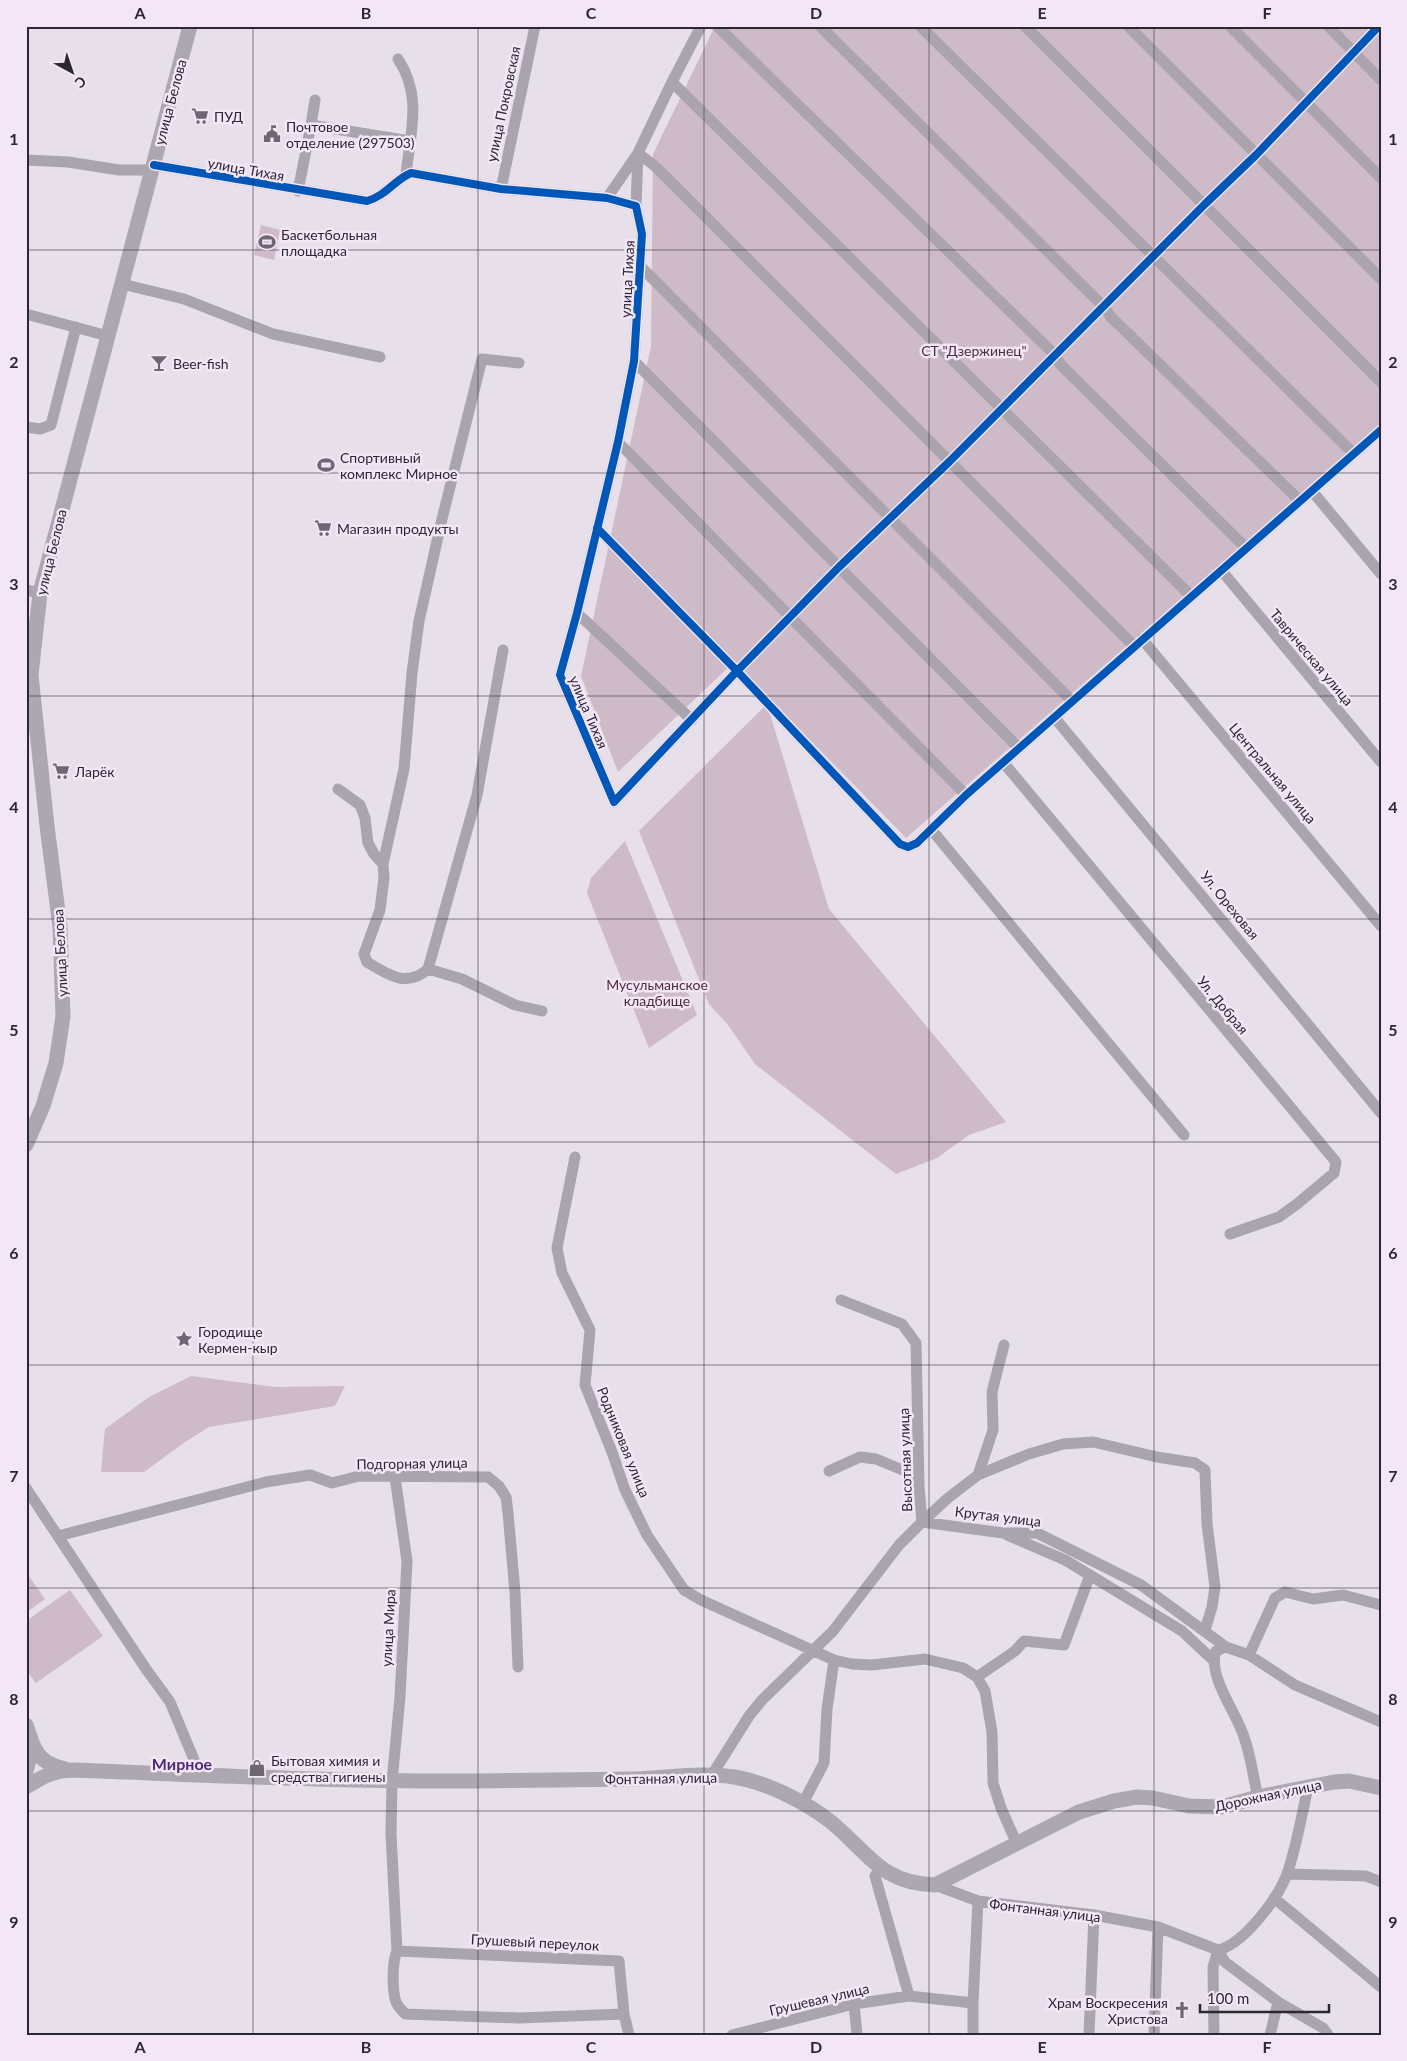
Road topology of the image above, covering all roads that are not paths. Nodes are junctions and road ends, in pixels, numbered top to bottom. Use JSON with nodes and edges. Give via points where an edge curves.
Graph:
{"nodes":[{"id":1,"x":190,"y":26,"type":"edge"},
{"id":2,"x":535,"y":26,"type":"edge"},
{"id":3,"x":717,"y":26,"type":"edge"},
{"id":4,"x":820,"y":26,"type":"edge"},
{"id":5,"x":920,"y":26,"type":"edge"},
{"id":6,"x":1026,"y":26,"type":"edge"},
{"id":7,"x":1128,"y":26,"type":"edge"},
{"id":8,"x":1230,"y":26,"type":"edge"},
{"id":9,"x":1328,"y":26,"type":"edge"},
{"id":10,"x":1379,"y":26,"type":"edge"},
{"id":11,"x":699,"y":27,"type":"edge"},
{"id":12,"x":1354,"y":53,"type":"junction"},
{"id":13,"x":398,"y":59,"type":"dead end"},
{"id":14,"x":1381,"y":80,"type":"edge"},
{"id":15,"x":672,"y":82,"type":"junction"},
{"id":16,"x":315,"y":100,"type":"dead end"},
{"id":17,"x":1306,"y":103,"type":"junction"},
{"id":18,"x":311,"y":125,"type":"junction"},
{"id":19,"x":410,"y":141,"type":"junction"},
{"id":20,"x":638,"y":153,"type":"junction"},
{"id":21,"x":1256,"y":155,"type":"junction"},
{"id":22,"x":26,"y":160,"type":"edge"},
{"id":23,"x":153,"y":168,"type":"junction"},
{"id":24,"x":406,"y":175,"type":"junction"},
{"id":25,"x":1381,"y":178,"type":"edge"},
{"id":26,"x":501,"y":189,"type":"junction"},
{"id":27,"x":298,"y":191,"type":"junction"},
{"id":28,"x":607,"y":198,"type":"junction"},
{"id":29,"x":1205,"y":204,"type":"junction"},
{"id":30,"x":636,"y":206,"type":"junction"},
{"id":31,"x":1153,"y":256,"type":"junction"},
{"id":32,"x":641,"y":267,"type":"junction"},
{"id":33,"x":1381,"y":279,"type":"edge"},
{"id":34,"x":122,"y":284,"type":"junction"},
{"id":35,"x":1104,"y":306,"type":"junction"},
{"id":36,"x":26,"y":314,"type":"edge"},
{"id":37,"x":76,"y":327,"type":"junction"},
{"id":38,"x":108,"y":336,"type":"junction"},
{"id":39,"x":1055,"y":355,"type":"junction"},
{"id":40,"x":380,"y":357,"type":"dead end"},
{"id":41,"x":634,"y":360,"type":"junction"},
{"id":42,"x":519,"y":363,"type":"dead end"},
{"id":43,"x":1381,"y":382,"type":"edge"},
{"id":44,"x":1003,"y":408,"type":"junction"},
{"id":45,"x":26,"y":427,"type":"edge"},
{"id":46,"x":1381,"y":430,"type":"edge"},
{"id":47,"x":618,"y":442,"type":"junction"},
{"id":48,"x":1354,"y":454,"type":"junction"},
{"id":49,"x":950,"y":461,"type":"junction"},
{"id":50,"x":1312,"y":491,"type":"junction"},
{"id":51,"x":1300,"y":501,"type":"junction"},
{"id":52,"x":890,"y":517,"type":"junction"},
{"id":53,"x":597,"y":528,"type":"junction"},
{"id":54,"x":1246,"y":548,"type":"junction"},
{"id":55,"x":839,"y":566,"type":"junction"},
{"id":56,"x":1221,"y":570,"type":"junction"},
{"id":57,"x":1381,"y":574,"type":"edge"},
{"id":58,"x":33,"y":591,"type":"edge"},
{"id":59,"x":1191,"y":596,"type":"junction"},
{"id":60,"x":577,"y":613,"type":"junction"},
{"id":61,"x":790,"y":618,"type":"junction"},
{"id":62,"x":1138,"y":643,"type":"junction"},
{"id":63,"x":503,"y":650,"type":"dead end"},
{"id":64,"x":737,"y":671,"type":"junction"},
{"id":65,"x":1072,"y":701,"type":"junction"},
{"id":66,"x":1054,"y":717,"type":"junction"},
{"id":67,"x":692,"y":720,"type":"junction"},
{"id":68,"x":1019,"y":748,"type":"junction"},
{"id":69,"x":1003,"y":762,"type":"junction"},
{"id":70,"x":1381,"y":762,"type":"edge"},
{"id":71,"x":338,"y":789,"type":"dead end"},
{"id":72,"x":966,"y":795,"type":"junction"},
{"id":73,"x":931,"y":829,"type":"junction"},
{"id":74,"x":383,"y":864,"type":"junction"},
{"id":75,"x":1381,"y":926,"type":"edge"},
{"id":76,"x":428,"y":969,"type":"junction"},
{"id":77,"x":542,"y":1010,"type":"dead end"},
{"id":78,"x":1381,"y":1114,"type":"edge"},
{"id":79,"x":1184,"y":1135,"type":"dead end"},
{"id":80,"x":26,"y":1145,"type":"edge"},
{"id":81,"x":575,"y":1157,"type":"dead end"},
{"id":82,"x":1230,"y":1234,"type":"dead end"},
{"id":83,"x":841,"y":1300,"type":"dead end"},
{"id":84,"x":1004,"y":1345,"type":"dead end"},
{"id":85,"x":829,"y":1471,"type":"dead end"},
{"id":86,"x":978,"y":1475,"type":"junction"},
{"id":87,"x":396,"y":1477,"type":"junction"},
{"id":88,"x":918,"y":1486,"type":"junction"},
{"id":89,"x":26,"y":1488,"type":"edge"},
{"id":90,"x":922,"y":1522,"type":"junction"},
{"id":91,"x":1003,"y":1533,"type":"junction"},
{"id":92,"x":58,"y":1536,"type":"junction"},
{"id":93,"x":1090,"y":1576,"type":"junction"},
{"id":94,"x":1166,"y":1603,"type":"junction"},
{"id":95,"x":1381,"y":1605,"type":"edge"},
{"id":96,"x":1205,"y":1630,"type":"junction"},
{"id":97,"x":1182,"y":1631,"type":"junction"},
{"id":98,"x":1226,"y":1647,"type":"junction"},
{"id":99,"x":812,"y":1650,"type":"junction"},
{"id":100,"x":1249,"y":1655,"type":"junction"},
{"id":101,"x":834,"y":1660,"type":"junction"},
{"id":102,"x":1213,"y":1660,"type":"junction"},
{"id":103,"x":518,"y":1667,"type":"dead end"},
{"id":104,"x":977,"y":1677,"type":"junction"},
{"id":105,"x":1381,"y":1722,"type":"edge"},
{"id":106,"x":28,"y":1730,"type":"edge"},
{"id":107,"x":67,"y":1770,"type":"junction"},
{"id":108,"x":26,"y":1771,"type":"edge"},
{"id":109,"x":200,"y":1774,"type":"junction"},
{"id":110,"x":712,"y":1775,"type":"junction"},
{"id":111,"x":392,"y":1782,"type":"junction"},
{"id":112,"x":26,"y":1787,"type":"edge"},
{"id":113,"x":1308,"y":1787,"type":"junction"},
{"id":114,"x":1381,"y":1788,"type":"edge"},
{"id":115,"x":1258,"y":1797,"type":"junction"},
{"id":116,"x":803,"y":1803,"type":"junction"},
{"id":117,"x":1017,"y":1844,"type":"junction"},
{"id":118,"x":880,"y":1869,"type":"junction"},
{"id":119,"x":1287,"y":1874,"type":"junction"},
{"id":120,"x":1381,"y":1882,"type":"edge"},
{"id":121,"x":935,"y":1885,"type":"junction"},
{"id":122,"x":1274,"y":1898,"type":"junction"},
{"id":123,"x":978,"y":1902,"type":"junction"},
{"id":124,"x":1094,"y":1915,"type":"junction"},
{"id":125,"x":1158,"y":1927,"type":"junction"},
{"id":126,"x":1218,"y":1950,"type":"junction"},
{"id":127,"x":396,"y":1951,"type":"junction"},
{"id":128,"x":1381,"y":1987,"type":"edge"},
{"id":129,"x":909,"y":1996,"type":"junction"},
{"id":130,"x":1278,"y":2002,"type":"junction"},
{"id":131,"x":973,"y":2003,"type":"junction"},
{"id":132,"x":854,"y":2004,"type":"junction"},
{"id":133,"x":624,"y":2014,"type":"junction"},
{"id":134,"x":629,"y":2035,"type":"edge"},
{"id":135,"x":732,"y":2035,"type":"edge"},
{"id":136,"x":857,"y":2035,"type":"edge"},
{"id":137,"x":973,"y":2035,"type":"edge"},
{"id":138,"x":1089,"y":2035,"type":"edge"},
{"id":139,"x":1154,"y":2035,"type":"edge"},
{"id":140,"x":1214,"y":2035,"type":"edge"},
{"id":141,"x":1270,"y":2035,"type":"edge"},
{"id":142,"x":1328,"y":2035,"type":"edge"}],
"edges":[{"from":1,"to":23,"type":"main road","name":"улица Белова"},
{"from":2,"to":26,"type":"street","name":"улица Покровская"},
{"from":3,"to":39,"type":"street"},
{"from":4,"to":35,"type":"street"},
{"from":5,"to":31,"type":"street"},
{"from":6,"to":29,"type":"street"},
{"from":7,"to":21,"type":"street"},
{"from":8,"to":17,"type":"street"},
{"from":9,"to":12,"type":"street"},
{"from":10,"to":12,"type":"street"},
{"from":11,"to":15,"type":"street"},
{"from":12,"to":14,"type":"street"},
{"from":12,"to":17,"type":"street"},
{"from":13,"to":19,"type":"street","via":[[414,100]]},
{"from":15,"to":20,"type":"street"},
{"from":15,"to":44,"type":"street"},
{"from":16,"to":18,"type":"street"},
{"from":17,"to":21,"type":"street"},
{"from":17,"to":25,"type":"street"},
{"from":18,"to":19,"type":"street"},
{"from":18,"to":27,"type":"street"},
{"from":19,"to":24,"type":"street"},
{"from":20,"to":28,"type":"street"},
{"from":20,"to":30,"type":"street","name":"улица Тихая"},
{"from":20,"to":49,"type":"street","name":"Центральная улица","via":[[656,167]]},
{"from":21,"to":29,"type":"street"},
{"from":21,"to":33,"type":"street"},
{"from":22,"to":23,"type":"street","name":"улица Тихая","via":[[68,162],[119,170]]},
{"from":23,"to":27,"type":"street","name":"улица Тихая"},
{"from":23,"to":34,"type":"main road","name":"улица Белова"},
{"from":24,"to":26,"type":"street","via":[[411,173]]},
{"from":24,"to":27,"type":"street","name":"улица Тихая","via":[[379,197],[367,201]]},
{"from":26,"to":28,"type":"street"},
{"from":28,"to":30,"type":"street"},
{"from":29,"to":31,"type":"street"},
{"from":29,"to":43,"type":"street"},
{"from":30,"to":32,"type":"street","name":"улица Тихая","via":[[642,234]]},
{"from":31,"to":35,"type":"street"},
{"from":31,"to":48,"type":"street"},
{"from":32,"to":41,"type":"street","name":"улица Тихая"},
{"from":32,"to":52,"type":"street"},
{"from":34,"to":38,"type":"main road","name":"улица Белова"},
{"from":34,"to":40,"type":"street","via":[[184,298],[273,334]]},
{"from":35,"to":39,"type":"street"},
{"from":35,"to":51,"type":"street","via":[[1111,317]]},
{"from":36,"to":37,"type":"street"},
{"from":37,"to":38,"type":"street"},
{"from":37,"to":45,"type":"street","via":[[51,425],[40,429]]},
{"from":38,"to":58,"type":"main road","name":"улица Белова"},
{"from":39,"to":44,"type":"street"},
{"from":39,"to":54,"type":"street","via":[[1060,364]]},
{"from":41,"to":47,"type":"street","name":"улица Тихая"},
{"from":41,"to":55,"type":"street"},
{"from":42,"to":74,"type":"street","via":[[482,359],[419,621],[404,769]]},
{"from":44,"to":49,"type":"street"},
{"from":44,"to":59,"type":"street"},
{"from":46,"to":48,"type":"street"},
{"from":47,"to":53,"type":"street","name":"улица Тихая"},
{"from":47,"to":61,"type":"street"},
{"from":48,"to":50,"type":"street"},
{"from":49,"to":52,"type":"street"},
{"from":49,"to":62,"type":"street","name":"Центральная улица"},
{"from":50,"to":51,"type":"street"},
{"from":50,"to":57,"type":"street"},
{"from":51,"to":54,"type":"street"},
{"from":52,"to":55,"type":"street"},
{"from":52,"to":65,"type":"street"},
{"from":53,"to":60,"type":"street","name":"улица Тихая"},
{"from":53,"to":64,"type":"street"},
{"from":54,"to":56,"type":"street"},
{"from":55,"to":61,"type":"street"},
{"from":55,"to":68,"type":"street"},
{"from":56,"to":59,"type":"street"},
{"from":56,"to":70,"type":"street","name":"Таврическая улица"},
{"from":58,"to":80,"type":"main road","name":"улица Белова","via":[[31,675],[60,927],[63,1016],[56,1063]]},
{"from":59,"to":62,"type":"street"},
{"from":60,"to":67,"type":"street"},
{"from":60,"to":67,"type":"street","name":"улица Тихая","via":[[560,675],[614,802]]},
{"from":61,"to":64,"type":"street"},
{"from":61,"to":72,"type":"street"},
{"from":62,"to":65,"type":"street"},
{"from":62,"to":75,"type":"street","name":"Центральная улица"},
{"from":63,"to":76,"type":"street","via":[[477,794]]},
{"from":64,"to":67,"type":"street"},
{"from":64,"to":73,"type":"street","via":[[900,844],[913,846]]},
{"from":65,"to":66,"type":"street"},
{"from":66,"to":68,"type":"street"},
{"from":66,"to":78,"type":"street","name":"Ул. Ореховая"},
{"from":68,"to":69,"type":"street"},
{"from":69,"to":72,"type":"street"},
{"from":69,"to":82,"type":"street","name":"Ул. Добрая","via":[[1336,1162],[1334,1173],[1279,1217]]},
{"from":71,"to":74,"type":"street","via":[[360,805],[368,843]]},
{"from":72,"to":73,"type":"street"},
{"from":73,"to":79,"type":"street"},
{"from":74,"to":76,"type":"street","via":[[380,910],[364,954],[365,960],[403,980],[412,979]]},
{"from":76,"to":77,"type":"street","via":[[462,979],[515,1005]]},
{"from":81,"to":99,"type":"street","name":"Родниковая улица","via":[[557,1248],[562,1273],[590,1330],[585,1385],[625,1490],[647,1536],[684,1590]]},
{"from":83,"to":88,"type":"street","name":"Высотная улица","via":[[902,1324],[916,1343]]},
{"from":84,"to":86,"type":"street","via":[[992,1392],[993,1430]]},
{"from":85,"to":88,"type":"street","via":[[860,1457],[876,1459],[913,1476]]},
{"from":86,"to":90,"type":"street","name":"Высотная улица"},
{"from":86,"to":96,"type":"street","name":"Высотная улица","via":[[1063,1444],[1094,1442],[1200,1466],[1205,1470],[1210,1562],[1215,1587]]},
{"from":87,"to":92,"type":"street","name":"Подгорная улица","via":[[359,1476],[332,1483],[310,1475],[266,1482]]},
{"from":87,"to":103,"type":"street","name":"Подгорная улица","via":[[488,1477],[499,1486],[506,1497],[508,1513]]},
{"from":87,"to":111,"type":"street","name":"улица Мира","via":[[407,1561]]},
{"from":88,"to":90,"type":"street","name":"Высотная улица"},
{"from":89,"to":92,"type":"street"},
{"from":90,"to":91,"type":"street","name":"Крутая улица"},
{"from":90,"to":99,"type":"street","via":[[899,1545],[833,1631]]},
{"from":91,"to":93,"type":"street","via":[[1065,1560]]},
{"from":91,"to":94,"type":"street","name":"Крутая улица","via":[[1037,1533],[1142,1585]]},
{"from":92,"to":109,"type":"street","via":[[170,1702]]},
{"from":93,"to":97,"type":"street"},
{"from":93,"to":104,"type":"street","via":[[1064,1645],[1024,1641]]},
{"from":94,"to":96,"type":"street","name":"Крутая улица"},
{"from":94,"to":97,"type":"street"},
{"from":95,"to":100,"type":"street","via":[[1343,1595],[1313,1598],[1285,1592],[1275,1598]]},
{"from":96,"to":98,"type":"street","name":"Крутая улица"},
{"from":97,"to":102,"type":"street"},
{"from":98,"to":100,"type":"street","name":"Крутая улица"},
{"from":98,"to":102,"type":"street","via":[[1216,1651]]},
{"from":99,"to":101,"type":"street","name":"Родниковая улица"},
{"from":99,"to":110,"type":"street","via":[[758,1705]]},
{"from":100,"to":105,"type":"street","name":"Крутая улица","via":[[1295,1685]]},
{"from":101,"to":104,"type":"street","name":"Родниковая улица","via":[[872,1664],[924,1659],[963,1668]]},
{"from":101,"to":116,"type":"street","via":[[824,1763]]},
{"from":102,"to":115,"type":"street","via":[[1244,1737]]},
{"from":104,"to":117,"type":"street","via":[[985,1692],[992,1732],[993,1783]]},
{"from":106,"to":107,"type":"main road","via":[[34,1748],[43,1760]]},
{"from":106,"to":108,"type":"main road","via":[[29,1764]]},
{"from":107,"to":109,"type":"main road","name":"Фонтанная улица"},
{"from":107,"to":112,"type":"main road","via":[[49,1773]]},
{"from":109,"to":111,"type":"main road","name":"Фонтанная улица"},
{"from":110,"to":111,"type":"main road","name":"Фонтанная улица"},
{"from":110,"to":116,"type":"main road","name":"Фонтанная улица","via":[[761,1785]]},
{"from":111,"to":127,"type":"street","name":"улица Мира"},
{"from":113,"to":114,"type":"main road","name":"Дорожная улица","via":[[1349,1781]]},
{"from":113,"to":115,"type":"main road","name":"Дорожная улица"},
{"from":113,"to":119,"type":"street"},
{"from":115,"to":117,"type":"main road","name":"Дорожная улица","via":[[1222,1807],[1204,1808],[1153,1798],[1114,1801],[1078,1812]]},
{"from":116,"to":118,"type":"main road","name":"Фонтанная улица","via":[[833,1824]]},
{"from":117,"to":121,"type":"main road","name":"Дорожная улица"},
{"from":118,"to":121,"type":"main road","name":"Фонтанная улица","via":[[916,1884]]},
{"from":118,"to":129,"type":"street","via":[[875,1876]]},
{"from":119,"to":120,"type":"street","via":[[1366,1876]]},
{"from":119,"to":122,"type":"street"},
{"from":121,"to":123,"type":"street","name":"Фонтанная улица"},
{"from":122,"to":126,"type":"street","via":[[1237,1940]]},
{"from":122,"to":128,"type":"street"},
{"from":123,"to":124,"type":"street","name":"Фонтанная улица"},
{"from":123,"to":131,"type":"street"},
{"from":124,"to":125,"type":"street","name":"Фонтанная улица"},
{"from":124,"to":138,"type":"street"},
{"from":125,"to":126,"type":"street","name":"Фонтанная улица"},
{"from":125,"to":139,"type":"street"},
{"from":126,"to":130,"type":"street","via":[[1225,1962]]},
{"from":126,"to":140,"type":"street","via":[[1213,1967]]},
{"from":127,"to":133,"type":"street","name":"Грушевый переулок","via":[[619,1960]]},
{"from":127,"to":133,"type":"street","name":"улица Мира","via":[[393,1959],[396,2000],[405,2014],[519,2018]]},
{"from":129,"to":131,"type":"street","name":"Грушевая улица"},
{"from":129,"to":132,"type":"street","name":"Грушевая улица"},
{"from":130,"to":141,"type":"street"},
{"from":130,"to":142,"type":"street","via":[[1323,2028]]},
{"from":131,"to":137,"type":"street"},
{"from":132,"to":135,"type":"street","name":"Грушевая улица"},
{"from":132,"to":136,"type":"street"},
{"from":133,"to":134,"type":"street"}]}
